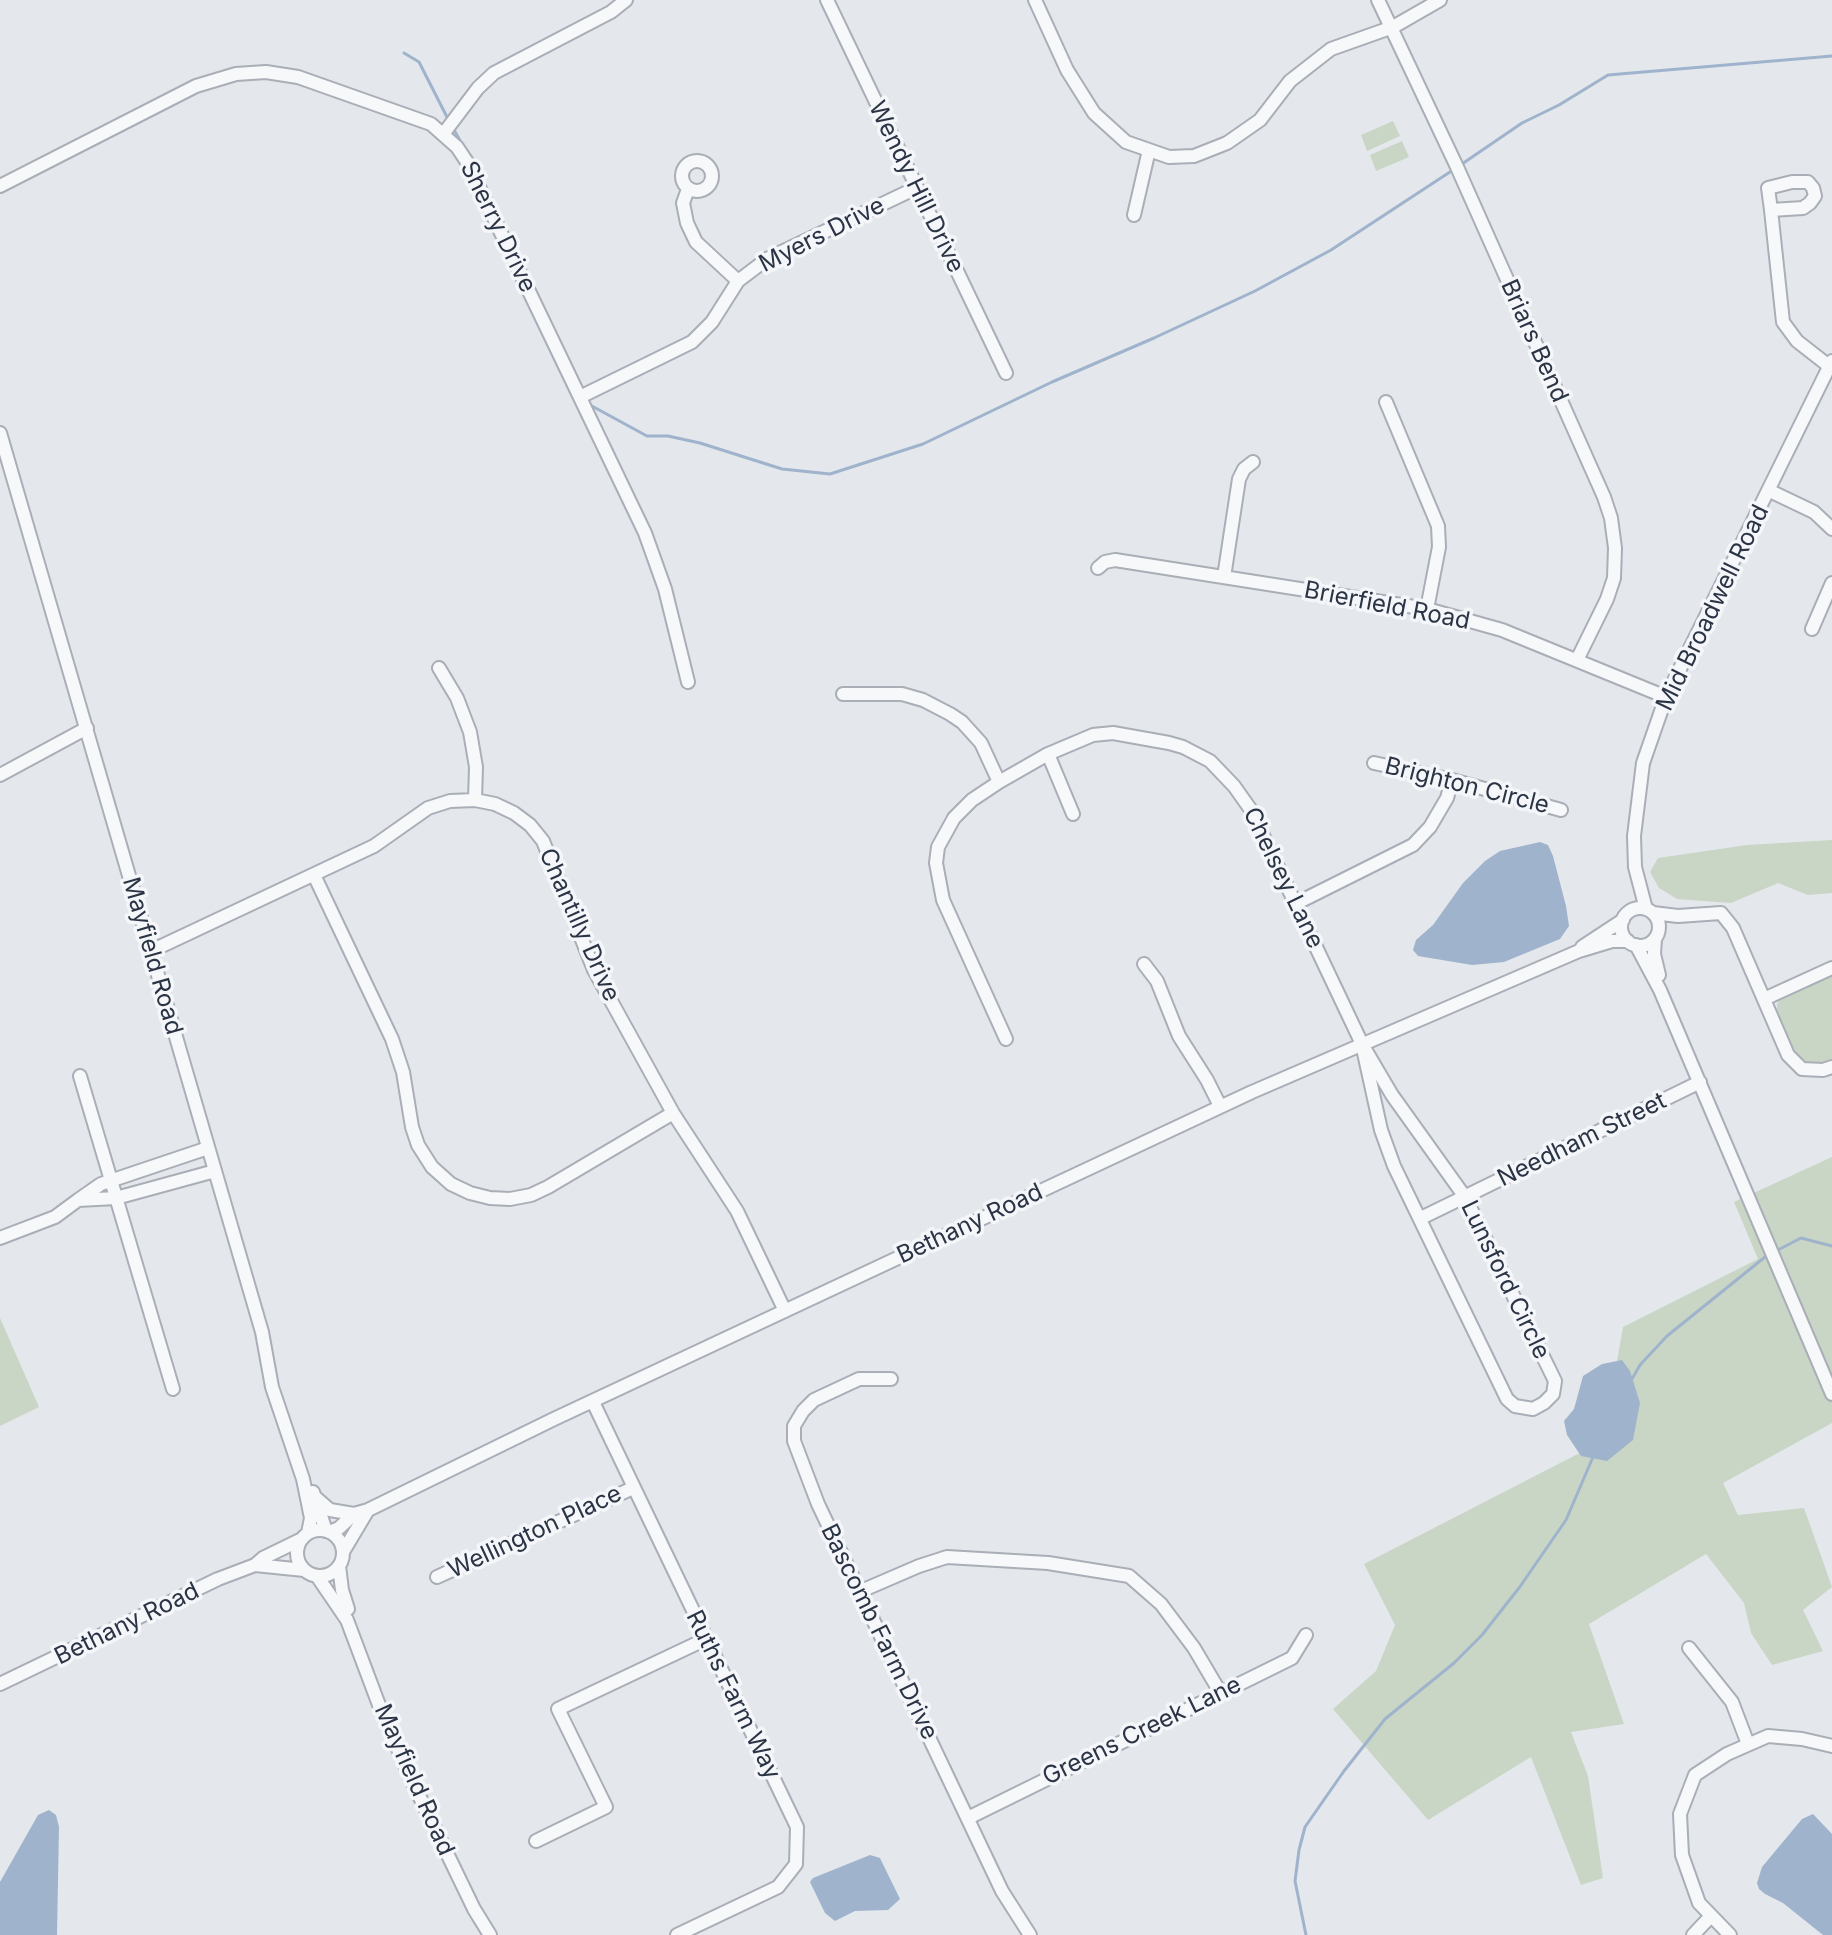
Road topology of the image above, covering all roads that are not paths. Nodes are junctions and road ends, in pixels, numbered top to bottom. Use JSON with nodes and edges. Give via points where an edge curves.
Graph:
{"nodes":[{"id":1,"x":626,"y":0,"type":"edge"},
{"id":2,"x":827,"y":0,"type":"edge"},
{"id":3,"x":1035,"y":0,"type":"edge"},
{"id":4,"x":1378,"y":0,"type":"edge"},
{"id":5,"x":1440,"y":0,"type":"edge"},
{"id":6,"x":1393,"y":27,"type":"junction"},
{"id":7,"x":444,"y":133,"type":"junction"},
{"id":8,"x":1149,"y":150,"type":"junction"},
{"id":9,"x":0,"y":186,"type":"edge"},
{"id":10,"x":916,"y":188,"type":"junction"},
{"id":11,"x":688,"y":189,"type":"dead end"},
{"id":12,"x":1771,"y":210,"type":"dead end"},
{"id":13,"x":1134,"y":215,"type":"dead end"},
{"id":14,"x":738,"y":281,"type":"junction"},
{"id":15,"x":1831,"y":364,"type":"edge"},
{"id":16,"x":1006,"y":373,"type":"dead end"},
{"id":17,"x":580,"y":397,"type":"junction"},
{"id":18,"x":1386,"y":402,"type":"dead end"},
{"id":19,"x":0,"y":433,"type":"edge"},
{"id":20,"x":1253,"y":462,"type":"dead end"},
{"id":21,"x":1770,"y":491,"type":"junction"},
{"id":22,"x":1832,"y":529,"type":"edge"},
{"id":23,"x":1098,"y":568,"type":"dead end"},
{"id":24,"x":1224,"y":577,"type":"junction"},
{"id":25,"x":1832,"y":583,"type":"edge"},
{"id":26,"x":1427,"y":609,"type":"junction"},
{"id":27,"x":1812,"y":629,"type":"dead end"},
{"id":28,"x":1577,"y":660,"type":"junction"},
{"id":29,"x":439,"y":668,"type":"dead end"},
{"id":30,"x":688,"y":682,"type":"dead end"},
{"id":31,"x":843,"y":694,"type":"dead end"},
{"id":32,"x":1666,"y":697,"type":"junction"},
{"id":33,"x":87,"y":728,"type":"junction"},
{"id":34,"x":1048,"y":754,"type":"junction"},
{"id":35,"x":1374,"y":763,"type":"dead end"},
{"id":36,"x":0,"y":775,"type":"edge"},
{"id":37,"x":1452,"y":780,"type":"junction"},
{"id":38,"x":999,"y":782,"type":"junction"},
{"id":39,"x":475,"y":800,"type":"junction"},
{"id":40,"x":1561,"y":810,"type":"dead end"},
{"id":41,"x":1073,"y":814,"type":"dead end"},
{"id":42,"x":1635,"y":867,"type":"junction"},
{"id":43,"x":314,"y":875,"type":"junction"},
{"id":44,"x":1297,"y":903,"type":"junction"},
{"id":45,"x":1650,"y":911,"type":"junction"},
{"id":46,"x":1626,"y":916,"type":"junction"},
{"id":47,"x":1678,"y":916,"type":"junction"},
{"id":48,"x":1657,"y":934,"type":"junction"},
{"id":49,"x":1632,"y":943,"type":"junction"},
{"id":50,"x":151,"y":951,"type":"junction"},
{"id":51,"x":1579,"y":951,"type":"junction"},
{"id":52,"x":1144,"y":964,"type":"dead end"},
{"id":53,"x":1832,"y":968,"type":"edge"},
{"id":54,"x":1660,"y":990,"type":"junction"},
{"id":55,"x":1764,"y":999,"type":"junction"},
{"id":56,"x":1006,"y":1039,"type":"dead end"},
{"id":57,"x":1362,"y":1044,"type":"junction"},
{"id":58,"x":1832,"y":1067,"type":"edge"},
{"id":59,"x":80,"y":1076,"type":"dead end"},
{"id":60,"x":1700,"y":1082,"type":"junction"},
{"id":61,"x":1220,"y":1106,"type":"junction"},
{"id":62,"x":673,"y":1113,"type":"junction"},
{"id":63,"x":208,"y":1148,"type":"junction"},
{"id":64,"x":215,"y":1171,"type":"junction"},
{"id":65,"x":111,"y":1180,"type":"junction"},
{"id":66,"x":1465,"y":1197,"type":"junction"},
{"id":67,"x":116,"y":1198,"type":"junction"},
{"id":68,"x":78,"y":1200,"type":"junction"},
{"id":69,"x":1421,"y":1218,"type":"junction"},
{"id":70,"x":0,"y":1238,"type":"edge"},
{"id":71,"x":785,"y":1311,"type":"junction"},
{"id":72,"x":891,"y":1379,"type":"dead end"},
{"id":73,"x":173,"y":1389,"type":"dead end"},
{"id":74,"x":1832,"y":1394,"type":"edge"},
{"id":75,"x":593,"y":1402,"type":"junction"},
{"id":76,"x":303,"y":1479,"type":"junction"},
{"id":77,"x":633,"y":1488,"type":"junction"},
{"id":78,"x":315,"y":1497,"type":"junction"},
{"id":79,"x":368,"y":1510,"type":"junction"},
{"id":80,"x":354,"y":1514,"type":"junction"},
{"id":81,"x":328,"y":1531,"type":"junction"},
{"id":82,"x":304,"y":1537,"type":"junction"},
{"id":83,"x":343,"y":1552,"type":"junction"},
{"id":84,"x":255,"y":1565,"type":"junction"},
{"id":85,"x":339,"y":1566,"type":"junction"},
{"id":86,"x":304,"y":1570,"type":"junction"},
{"id":87,"x":317,"y":1576,"type":"junction"},
{"id":88,"x":437,"y":1577,"type":"dead end"},
{"id":89,"x":861,"y":1591,"type":"junction"},
{"id":90,"x":347,"y":1620,"type":"junction"},
{"id":91,"x":1306,"y":1635,"type":"dead end"},
{"id":92,"x":706,"y":1639,"type":"junction"},
{"id":93,"x":1689,"y":1648,"type":"dead end"},
{"id":94,"x":0,"y":1684,"type":"edge"},
{"id":95,"x":1220,"y":1692,"type":"junction"},
{"id":96,"x":1748,"y":1744,"type":"junction"},
{"id":97,"x":1832,"y":1746,"type":"edge"},
{"id":98,"x":968,"y":1818,"type":"junction"},
{"id":99,"x":536,"y":1841,"type":"dead end"},
{"id":100,"x":1711,"y":1916,"type":"junction"},
{"id":101,"x":490,"y":1935,"type":"edge"},
{"id":102,"x":677,"y":1935,"type":"edge"},
{"id":103,"x":1030,"y":1935,"type":"edge"},
{"id":104,"x":1693,"y":1935,"type":"edge"},
{"id":105,"x":1730,"y":1935,"type":"edge"}],
"edges":[{"from":1,"to":7,"type":"street","via":[[494,73]]},
{"from":2,"to":10,"type":"street","name":"Wendy Hill Drive"},
{"from":3,"to":8,"type":"street","via":[[1067,70],[1094,113],[1126,142]]},
{"from":4,"to":6,"type":"street","name":"Briars Bend"},
{"from":5,"to":6,"type":"street"},
{"from":6,"to":8,"type":"street","via":[[1331,49],[1290,81],[1260,120],[1227,143],[1194,156],[1169,157]]},
{"from":6,"to":28,"type":"street","name":"Briars Bend","via":[[1611,518],[1614,578]]},
{"from":7,"to":9,"type":"street","name":"Sherry Drive","via":[[416,116],[298,77],[236,74],[196,86]]},
{"from":7,"to":17,"type":"street","name":"Sherry Drive","via":[[467,162]]},
{"from":8,"to":13,"type":"street"},
{"from":10,"to":14,"type":"street","name":"Myers Drive","via":[[767,259]]},
{"from":10,"to":16,"type":"street","name":"Wendy Hill Drive"},
{"from":11,"to":14,"type":"street","via":[[683,203],[696,242]]},
{"from":12,"to":15,"type":"street","via":[[1783,322],[1797,341]]},
{"from":14,"to":17,"type":"street","name":"Myers Drive","via":[[692,342]]},
{"from":15,"to":21,"type":"street","name":"Mid Broadwell Road"},
{"from":17,"to":30,"type":"street","name":"Sherry Drive","via":[[654,555]]},
{"from":18,"to":26,"type":"street","via":[[1438,526]]},
{"from":19,"to":33,"type":"street","name":"Mayfield Road"},
{"from":20,"to":24,"type":"street","via":[[1239,479]]},
{"from":21,"to":22,"type":"street","via":[[1814,512]]},
{"from":21,"to":32,"type":"street","name":"Mid Broadwell Road"},
{"from":23,"to":24,"type":"street","name":"Brierfield Road","via":[[1115,560]]},
{"from":24,"to":26,"type":"street","name":"Brierfield Road"},
{"from":25,"to":27,"type":"street"},
{"from":26,"to":28,"type":"street","name":"Brierfield Road","via":[[1502,630]]},
{"from":28,"to":32,"type":"street","name":"Brierfield Road"},
{"from":29,"to":39,"type":"street","via":[[470,732]]},
{"from":31,"to":38,"type":"street","via":[[902,694],[950,714],[981,743]]},
{"from":32,"to":42,"type":"street","name":"Mid Broadwell Road","via":[[1643,763]]},
{"from":33,"to":36,"type":"street"},
{"from":33,"to":50,"type":"street","name":"Mayfield Road"},
{"from":34,"to":38,"type":"street","name":"Chelsey Lane"},
{"from":34,"to":41,"type":"street"},
{"from":34,"to":44,"type":"street","name":"Chelsey Lane","via":[[1093,735],[1113,733],[1197,753],[1243,798]]},
{"from":35,"to":37,"type":"street","name":"Brighton Circle"},
{"from":37,"to":40,"type":"street","name":"Brighton Circle"},
{"from":37,"to":44,"type":"street","via":[[1430,827],[1413,845]]},
{"from":38,"to":56,"type":"street","name":"Chelsey Lane","via":[[954,818],[938,847],[936,863],[943,900]]},
{"from":39,"to":43,"type":"street","name":"Chantilly Drive","via":[[428,808],[374,846]]},
{"from":39,"to":62,"type":"street","name":"Chantilly Drive","via":[[514,813],[543,841],[594,970]]},
{"from":42,"to":45,"type":"street","name":"Mid Broadwell Road"},
{"from":42,"to":46,"type":"street","name":"Mid Broadwell Road"},
{"from":43,"to":50,"type":"street","name":"Chantilly Drive"},
{"from":43,"to":62,"type":"street","via":[[392,1039],[418,1145],[451,1184],[490,1198],[531,1195]]},
{"from":44,"to":57,"type":"street","name":"Chelsey Lane"},
{"from":45,"to":46,"type":"street","via":[[1639,908]]},
{"from":45,"to":47,"type":"street"},
{"from":45,"to":48,"type":"street","via":[[1658,921]]},
{"from":46,"to":49,"type":"street","via":[[1622,930]]},
{"from":46,"to":51,"type":"street","name":"Bethany Road"},
{"from":47,"to":48,"type":"street"},
{"from":47,"to":55,"type":"street","via":[[1721,913],[1733,928]]},
{"from":48,"to":49,"type":"street","via":[[1645,945]]},
{"from":48,"to":54,"type":"street","via":[[1654,954]]},
{"from":49,"to":51,"type":"street","name":"Bethany Road","via":[[1612,941]]},
{"from":49,"to":54,"type":"street"},
{"from":50,"to":63,"type":"street","name":"Mayfield Road"},
{"from":51,"to":57,"type":"street","name":"Bethany Road"},
{"from":52,"to":61,"type":"street"},
{"from":53,"to":55,"type":"street"},
{"from":54,"to":60,"type":"street"},
{"from":55,"to":58,"type":"street","via":[[1788,1055],[1802,1069]]},
{"from":57,"to":61,"type":"street","name":"Bethany Road"},
{"from":57,"to":66,"type":"street","name":"Lunsford Circle","via":[[1411,1124]]},
{"from":57,"to":69,"type":"street","name":"Lunsford Circle","via":[[1381,1130]]},
{"from":59,"to":65,"type":"street"},
{"from":60,"to":66,"type":"street","name":"Needham Street"},
{"from":60,"to":74,"type":"street"},
{"from":61,"to":71,"type":"street","name":"Bethany Road"},
{"from":62,"to":71,"type":"street","name":"Chantilly Drive","via":[[737,1211]]},
{"from":63,"to":64,"type":"street","name":"Mayfield Road"},
{"from":63,"to":65,"type":"street"},
{"from":64,"to":67,"type":"street"},
{"from":64,"to":76,"type":"street","name":"Mayfield Road","via":[[262,1332],[272,1387]]},
{"from":65,"to":67,"type":"street"},
{"from":65,"to":68,"type":"street"},
{"from":66,"to":69,"type":"street","name":"Needham Street"},
{"from":66,"to":69,"type":"street","name":"Lunsford Circle","via":[[1555,1381],[1553,1394],[1533,1409],[1507,1399]]},
{"from":67,"to":68,"type":"street"},
{"from":67,"to":73,"type":"street"},
{"from":68,"to":70,"type":"street","via":[[47,1221]]},
{"from":71,"to":75,"type":"street","name":"Bethany Road"},
{"from":72,"to":89,"type":"street","name":"Bascomb Farm Drive","via":[[859,1379],[814,1400],[794,1426],[798,1457]]},
{"from":75,"to":77,"type":"street","name":"Ruths Farm Way"},
{"from":75,"to":79,"type":"street","name":"Bethany Road"},
{"from":76,"to":78,"type":"street","name":"Mayfield Road"},
{"from":76,"to":82,"type":"street","name":"Mayfield Road","via":[[311,1518]]},
{"from":77,"to":88,"type":"street","name":"Wellington Place"},
{"from":77,"to":92,"type":"street","name":"Ruths Farm Way"},
{"from":78,"to":80,"type":"street","via":[[330,1510]]},
{"from":78,"to":81,"type":"street","name":"Mayfield Road"},
{"from":79,"to":80,"type":"street","name":"Bethany Road"},
{"from":79,"to":83,"type":"street"},
{"from":80,"to":81,"type":"street","name":"Bethany Road"},
{"from":81,"to":82,"type":"street"},
{"from":81,"to":83,"type":"street"},
{"from":82,"to":84,"type":"street","name":"Bethany Road"},
{"from":82,"to":86,"type":"street","via":[[296,1554]]},
{"from":83,"to":85,"type":"street"},
{"from":84,"to":86,"type":"street","name":"Bethany Road"},
{"from":84,"to":94,"type":"street","name":"Bethany Road"},
{"from":85,"to":87,"type":"street","via":[[329,1575]]},
{"from":85,"to":90,"type":"street","name":"Mayfield Road"},
{"from":86,"to":87,"type":"street"},
{"from":87,"to":90,"type":"street","name":"Mayfield Road"},
{"from":89,"to":95,"type":"street","via":[[947,1557],[1048,1563],[1129,1576],[1161,1604]]},
{"from":89,"to":98,"type":"street","name":"Bascomb Farm Drive"},
{"from":90,"to":101,"type":"street","name":"Mayfield Road","via":[[414,1785]]},
{"from":91,"to":95,"type":"street","name":"Greens Creek Lane","via":[[1292,1658]]},
{"from":92,"to":99,"type":"street","via":[[558,1709],[606,1807]]},
{"from":92,"to":102,"type":"street","name":"Ruths Farm Way","via":[[797,1827],[796,1864],[778,1887]]},
{"from":93,"to":96,"type":"street","via":[[1732,1702]]},
{"from":95,"to":98,"type":"street","name":"Greens Creek Lane"},
{"from":96,"to":97,"type":"street","via":[[1768,1736]]},
{"from":96,"to":100,"type":"street","via":[[1695,1775],[1680,1814],[1682,1855],[1699,1903]]},
{"from":98,"to":103,"type":"street","name":"Bascomb Farm Drive","via":[[1007,1902]]},
{"from":100,"to":104,"type":"street"},
{"from":100,"to":105,"type":"street"}]}
